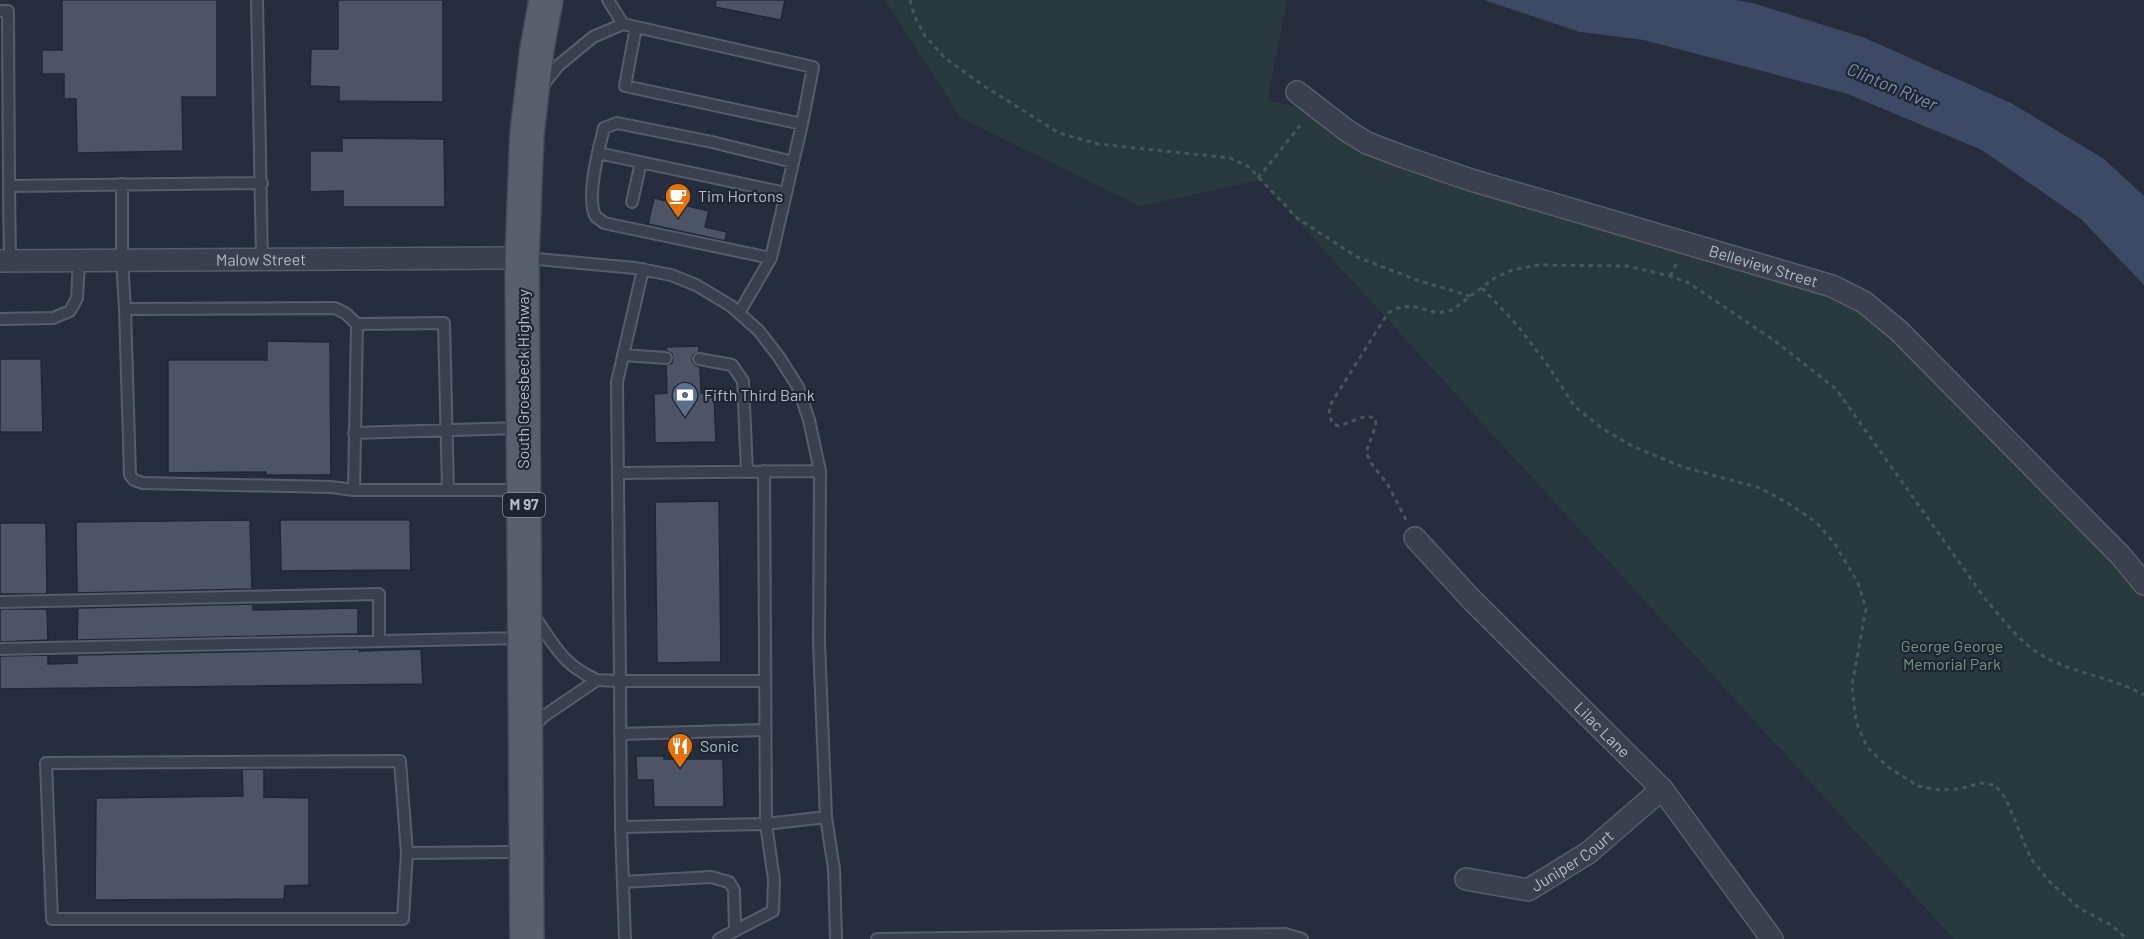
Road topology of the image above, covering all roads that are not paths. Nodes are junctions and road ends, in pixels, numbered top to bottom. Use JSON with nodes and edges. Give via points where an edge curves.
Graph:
{"nodes":[{"id":1,"x":257,"y":0,"type":"edge"},
{"id":2,"x":546,"y":0,"type":"edge"},
{"id":3,"x":608,"y":0,"type":"edge"},
{"id":4,"x":0,"y":11,"type":"edge"},
{"id":5,"x":623,"y":24,"type":"junction"},
{"id":6,"x":636,"y":27,"type":"junction"},
{"id":7,"x":1297,"y":92,"type":"dead end"},
{"id":8,"x":531,"y":99,"type":"junction"},
{"id":9,"x":802,"y":124,"type":"junction"},
{"id":10,"x":598,"y":153,"type":"junction"},
{"id":11,"x":641,"y":162,"type":"junction"},
{"id":12,"x":793,"y":162,"type":"junction"},
{"id":13,"x":262,"y":183,"type":"junction"},
{"id":14,"x":122,"y":184,"type":"junction"},
{"id":15,"x":9,"y":186,"type":"junction"},
{"id":16,"x":786,"y":193,"type":"junction"},
{"id":17,"x":632,"y":202,"type":"dead end"},
{"id":18,"x":522,"y":258,"type":"junction"},
{"id":19,"x":771,"y":258,"type":"junction"},
{"id":20,"x":122,"y":260,"type":"junction"},
{"id":21,"x":262,"y":260,"type":"junction"},
{"id":22,"x":5,"y":261,"type":"edge"},
{"id":23,"x":79,"y":261,"type":"junction"},
{"id":24,"x":643,"y":269,"type":"junction"},
{"id":25,"x":125,"y":309,"type":"junction"},
{"id":26,"x":739,"y":313,"type":"junction"},
{"id":27,"x":0,"y":318,"type":"edge"},
{"id":28,"x":357,"y":324,"type":"junction"},
{"id":29,"x":623,"y":355,"type":"junction"},
{"id":30,"x":666,"y":358,"type":"dead end"},
{"id":31,"x":699,"y":359,"type":"dead end"},
{"id":32,"x":523,"y":428,"type":"junction"},
{"id":33,"x":447,"y":430,"type":"junction"},
{"id":34,"x":354,"y":433,"type":"junction"},
{"id":35,"x":764,"y":471,"type":"junction"},
{"id":36,"x":819,"y":471,"type":"junction"},
{"id":37,"x":747,"y":472,"type":"junction"},
{"id":38,"x":619,"y":473,"type":"junction"},
{"id":39,"x":354,"y":490,"type":"junction"},
{"id":40,"x":448,"y":490,"type":"junction"},
{"id":41,"x":524,"y":490,"type":"junction"},
{"id":42,"x":1415,"y":538,"type":"road end"},
{"id":43,"x":2144,"y":584,"type":"edge"},
{"id":44,"x":0,"y":602,"type":"edge"},
{"id":45,"x":524,"y":604,"type":"junction"},
{"id":46,"x":525,"y":638,"type":"junction"},
{"id":47,"x":379,"y":641,"type":"junction"},
{"id":48,"x":0,"y":649,"type":"edge"},
{"id":49,"x":597,"y":680,"type":"junction"},
{"id":50,"x":620,"y":681,"type":"junction"},
{"id":51,"x":765,"y":681,"type":"junction"},
{"id":52,"x":765,"y":730,"type":"junction"},
{"id":53,"x":620,"y":734,"type":"junction"},
{"id":54,"x":525,"y":741,"type":"junction"},
{"id":55,"x":1662,"y":789,"type":"junction"},
{"id":56,"x":826,"y":817,"type":"junction"},
{"id":57,"x":766,"y":824,"type":"junction"},
{"id":58,"x":621,"y":827,"type":"junction"},
{"id":59,"x":526,"y":852,"type":"junction"},
{"id":60,"x":407,"y":853,"type":"junction"},
{"id":61,"x":1466,"y":879,"type":"dead end"},
{"id":62,"x":623,"y":882,"type":"junction"},
{"id":63,"x":735,"y":931,"type":"junction"},
{"id":64,"x":1147,"y":937,"type":"edge"},
{"id":65,"x":527,"y":939,"type":"edge"},
{"id":66,"x":625,"y":939,"type":"edge"},
{"id":67,"x":719,"y":939,"type":"edge"},
{"id":68,"x":836,"y":939,"type":"edge"},
{"id":69,"x":877,"y":939,"type":"edge"},
{"id":70,"x":1302,"y":939,"type":"edge"},
{"id":71,"x":1772,"y":939,"type":"edge"}],
"edges":[{"from":1,"to":13,"type":"lane"},
{"from":2,"to":8,"type":"main road","name":"South Groesbeck Highway","number":"M 97"},
{"from":3,"to":5,"type":"lane"},
{"from":4,"to":15,"type":"lane","via":[[8,11]]},
{"from":5,"to":6,"type":"lane"},
{"from":5,"to":8,"type":"lane","via":[[593,37],[558,65]]},
{"from":6,"to":9,"type":"lane","via":[[813,67]]},
{"from":6,"to":9,"type":"lane","via":[[624,86]]},
{"from":7,"to":43,"type":"street","name":"Belleview Street","via":[[1367,143],[1404,157],[1832,286],[1864,303],[1899,331]]},
{"from":8,"to":18,"type":"main road","name":"South Groesbeck Highway","number":"M 97"},
{"from":9,"to":12,"type":"lane"},
{"from":10,"to":11,"type":"lane"},
{"from":10,"to":12,"type":"lane","via":[[604,128],[617,123]]},
{"from":10,"to":19,"type":"lane","via":[[593,205],[604,223]]},
{"from":11,"to":16,"type":"lane"},
{"from":11,"to":17,"type":"lane"},
{"from":12,"to":16,"type":"lane"},
{"from":13,"to":14,"type":"lane"},
{"from":13,"to":21,"type":"lane"},
{"from":14,"to":15,"type":"lane"},
{"from":14,"to":20,"type":"lane"},
{"from":15,"to":22,"type":"lane"},
{"from":16,"to":19,"type":"lane"},
{"from":18,"to":21,"type":"street","name":"Malow Street"},
{"from":18,"to":24,"type":"lane"},
{"from":18,"to":32,"type":"main road","name":"South Groesbeck Highway","number":"M 97"},
{"from":19,"to":26,"type":"lane"},
{"from":20,"to":21,"type":"street","name":"Malow Street"},
{"from":20,"to":23,"type":"street","name":"Malow Street"},
{"from":20,"to":25,"type":"lane"},
{"from":22,"to":23,"type":"street","name":"Malow Street"},
{"from":23,"to":27,"type":"lane","via":[[77,298],[70,311],[52,318]]},
{"from":24,"to":26,"type":"lane","via":[[696,285]]},
{"from":24,"to":29,"type":"lane"},
{"from":25,"to":28,"type":"lane","via":[[335,308]]},
{"from":25,"to":39,"type":"lane","via":[[130,475],[134,480]]},
{"from":26,"to":36,"type":"lane","via":[[759,331],[798,387]]},
{"from":28,"to":33,"type":"lane","via":[[444,323]]},
{"from":28,"to":34,"type":"lane"},
{"from":29,"to":30,"type":"lane"},
{"from":29,"to":38,"type":"lane","via":[[617,382]]},
{"from":31,"to":37,"type":"lane","via":[[732,365],[743,381]]},
{"from":32,"to":33,"type":"lane"},
{"from":32,"to":41,"type":"main road","name":"South Groesbeck Highway","number":"M 97"},
{"from":33,"to":34,"type":"lane"},
{"from":33,"to":40,"type":"lane"},
{"from":34,"to":39,"type":"lane"},
{"from":35,"to":36,"type":"lane"},
{"from":35,"to":37,"type":"lane"},
{"from":35,"to":51,"type":"lane"},
{"from":36,"to":56,"type":"lane","via":[[819,643]]},
{"from":37,"to":38,"type":"lane"},
{"from":38,"to":50,"type":"lane"},
{"from":39,"to":40,"type":"lane"},
{"from":40,"to":41,"type":"lane"},
{"from":41,"to":45,"type":"main road","name":"South Groesbeck Highway","number":"M 97"},
{"from":42,"to":55,"type":"street","name":"Lilac Lane"},
{"from":44,"to":47,"type":"lane","via":[[379,594]]},
{"from":45,"to":46,"type":"main road","name":"South Groesbeck Highway","number":"M 97"},
{"from":45,"to":49,"type":"lane","via":[[562,658]]},
{"from":46,"to":47,"type":"lane"},
{"from":46,"to":54,"type":"main road","name":"South Groesbeck Highway","number":"M 97"},
{"from":47,"to":48,"type":"lane"},
{"from":49,"to":50,"type":"lane"},
{"from":49,"to":54,"type":"lane","via":[[534,725]]},
{"from":50,"to":51,"type":"lane"},
{"from":50,"to":53,"type":"lane"},
{"from":51,"to":52,"type":"lane"},
{"from":52,"to":53,"type":"lane"},
{"from":52,"to":57,"type":"lane"},
{"from":53,"to":58,"type":"lane"},
{"from":54,"to":59,"type":"main road","name":"South Groesbeck Highway","number":"M 97"},
{"from":55,"to":61,"type":"street","name":"Juniper Court","via":[[1587,853],[1527,890]]},
{"from":55,"to":71,"type":"street","name":"Lilac Lane"},
{"from":56,"to":57,"type":"lane"},
{"from":56,"to":68,"type":"lane","via":[[834,869]]},
{"from":57,"to":58,"type":"lane"},
{"from":57,"to":63,"type":"lane","via":[[774,880],[773,911]]},
{"from":58,"to":62,"type":"lane"},
{"from":59,"to":60,"type":"lane"},
{"from":59,"to":65,"type":"main road","name":"South Groesbeck Highway","number":"M 97"},
{"from":60,"to":60,"type":"lane","via":[[400,760],[46,763],[52,918],[403,919]]},
{"from":62,"to":63,"type":"lane","via":[[711,876],[729,882],[734,890]]},
{"from":62,"to":66,"type":"lane"},
{"from":63,"to":67,"type":"lane"},
{"from":64,"to":69,"type":"lane"},
{"from":64,"to":70,"type":"lane","via":[[1285,934]]}]}
